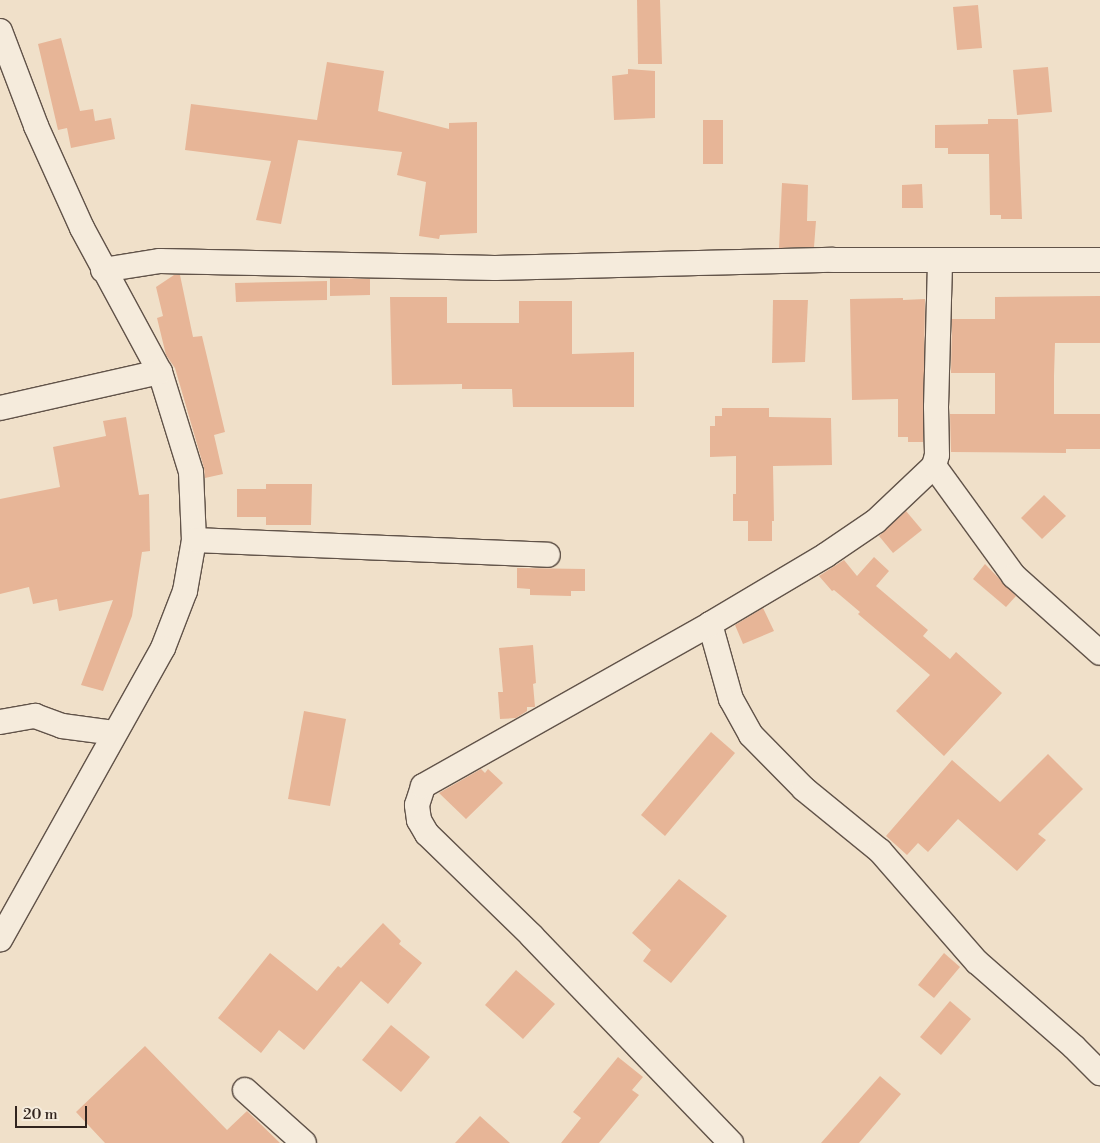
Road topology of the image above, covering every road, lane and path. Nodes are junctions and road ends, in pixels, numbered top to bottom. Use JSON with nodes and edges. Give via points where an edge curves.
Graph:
{"nodes":[{"id":1,"x":0,"y":31,"type":"edge"},
{"id":2,"x":940,"y":260,"type":"junction"},
{"id":3,"x":1100,"y":260,"type":"edge"},
{"id":4,"x":103,"y":270,"type":"junction"},
{"id":5,"x":160,"y":372,"type":"junction"},
{"id":6,"x":0,"y":408,"type":"edge"},
{"id":7,"x":934,"y":466,"type":"junction"},
{"id":8,"x":194,"y":540,"type":"junction"},
{"id":9,"x":548,"y":555,"type":"dead end"},
{"id":10,"x":710,"y":624,"type":"junction"},
{"id":11,"x":1100,"y":652,"type":"edge"},
{"id":12,"x":0,"y":722,"type":"edge"},
{"id":13,"x":114,"y":733,"type":"junction"},
{"id":14,"x":0,"y":940,"type":"edge"},
{"id":15,"x":1100,"y":1073,"type":"edge"},
{"id":16,"x":245,"y":1090,"type":"dead end"},
{"id":17,"x":304,"y":1143,"type":"edge"},
{"id":18,"x":731,"y":1143,"type":"edge"}],
"edges":[{"from":1,"to":4,"type":"street","via":[[36,126]]},
{"from":2,"to":3,"type":"street"},
{"from":2,"to":4,"type":"street","via":[[495,268],[160,261]]},
{"from":2,"to":7,"type":"street","via":[[937,455]]},
{"from":4,"to":5,"type":"street"},
{"from":5,"to":6,"type":"street"},
{"from":5,"to":8,"type":"street","via":[[191,472]]},
{"from":7,"to":10,"type":"street","via":[[876,521],[826,555]]},
{"from":7,"to":11,"type":"street","via":[[1014,576]]},
{"from":8,"to":9,"type":"street"},
{"from":8,"to":13,"type":"street","via":[[185,591],[163,648]]},
{"from":10,"to":15,"type":"street","via":[[731,699],[751,735],[804,789],[880,851],[977,962]]},
{"from":10,"to":18,"type":"street","via":[[423,786],[417,805],[419,820],[427,834],[532,936]]},
{"from":12,"to":13,"type":"street","via":[[35,716],[62,726]]},
{"from":13,"to":14,"type":"street"},
{"from":16,"to":17,"type":"street"}]}
